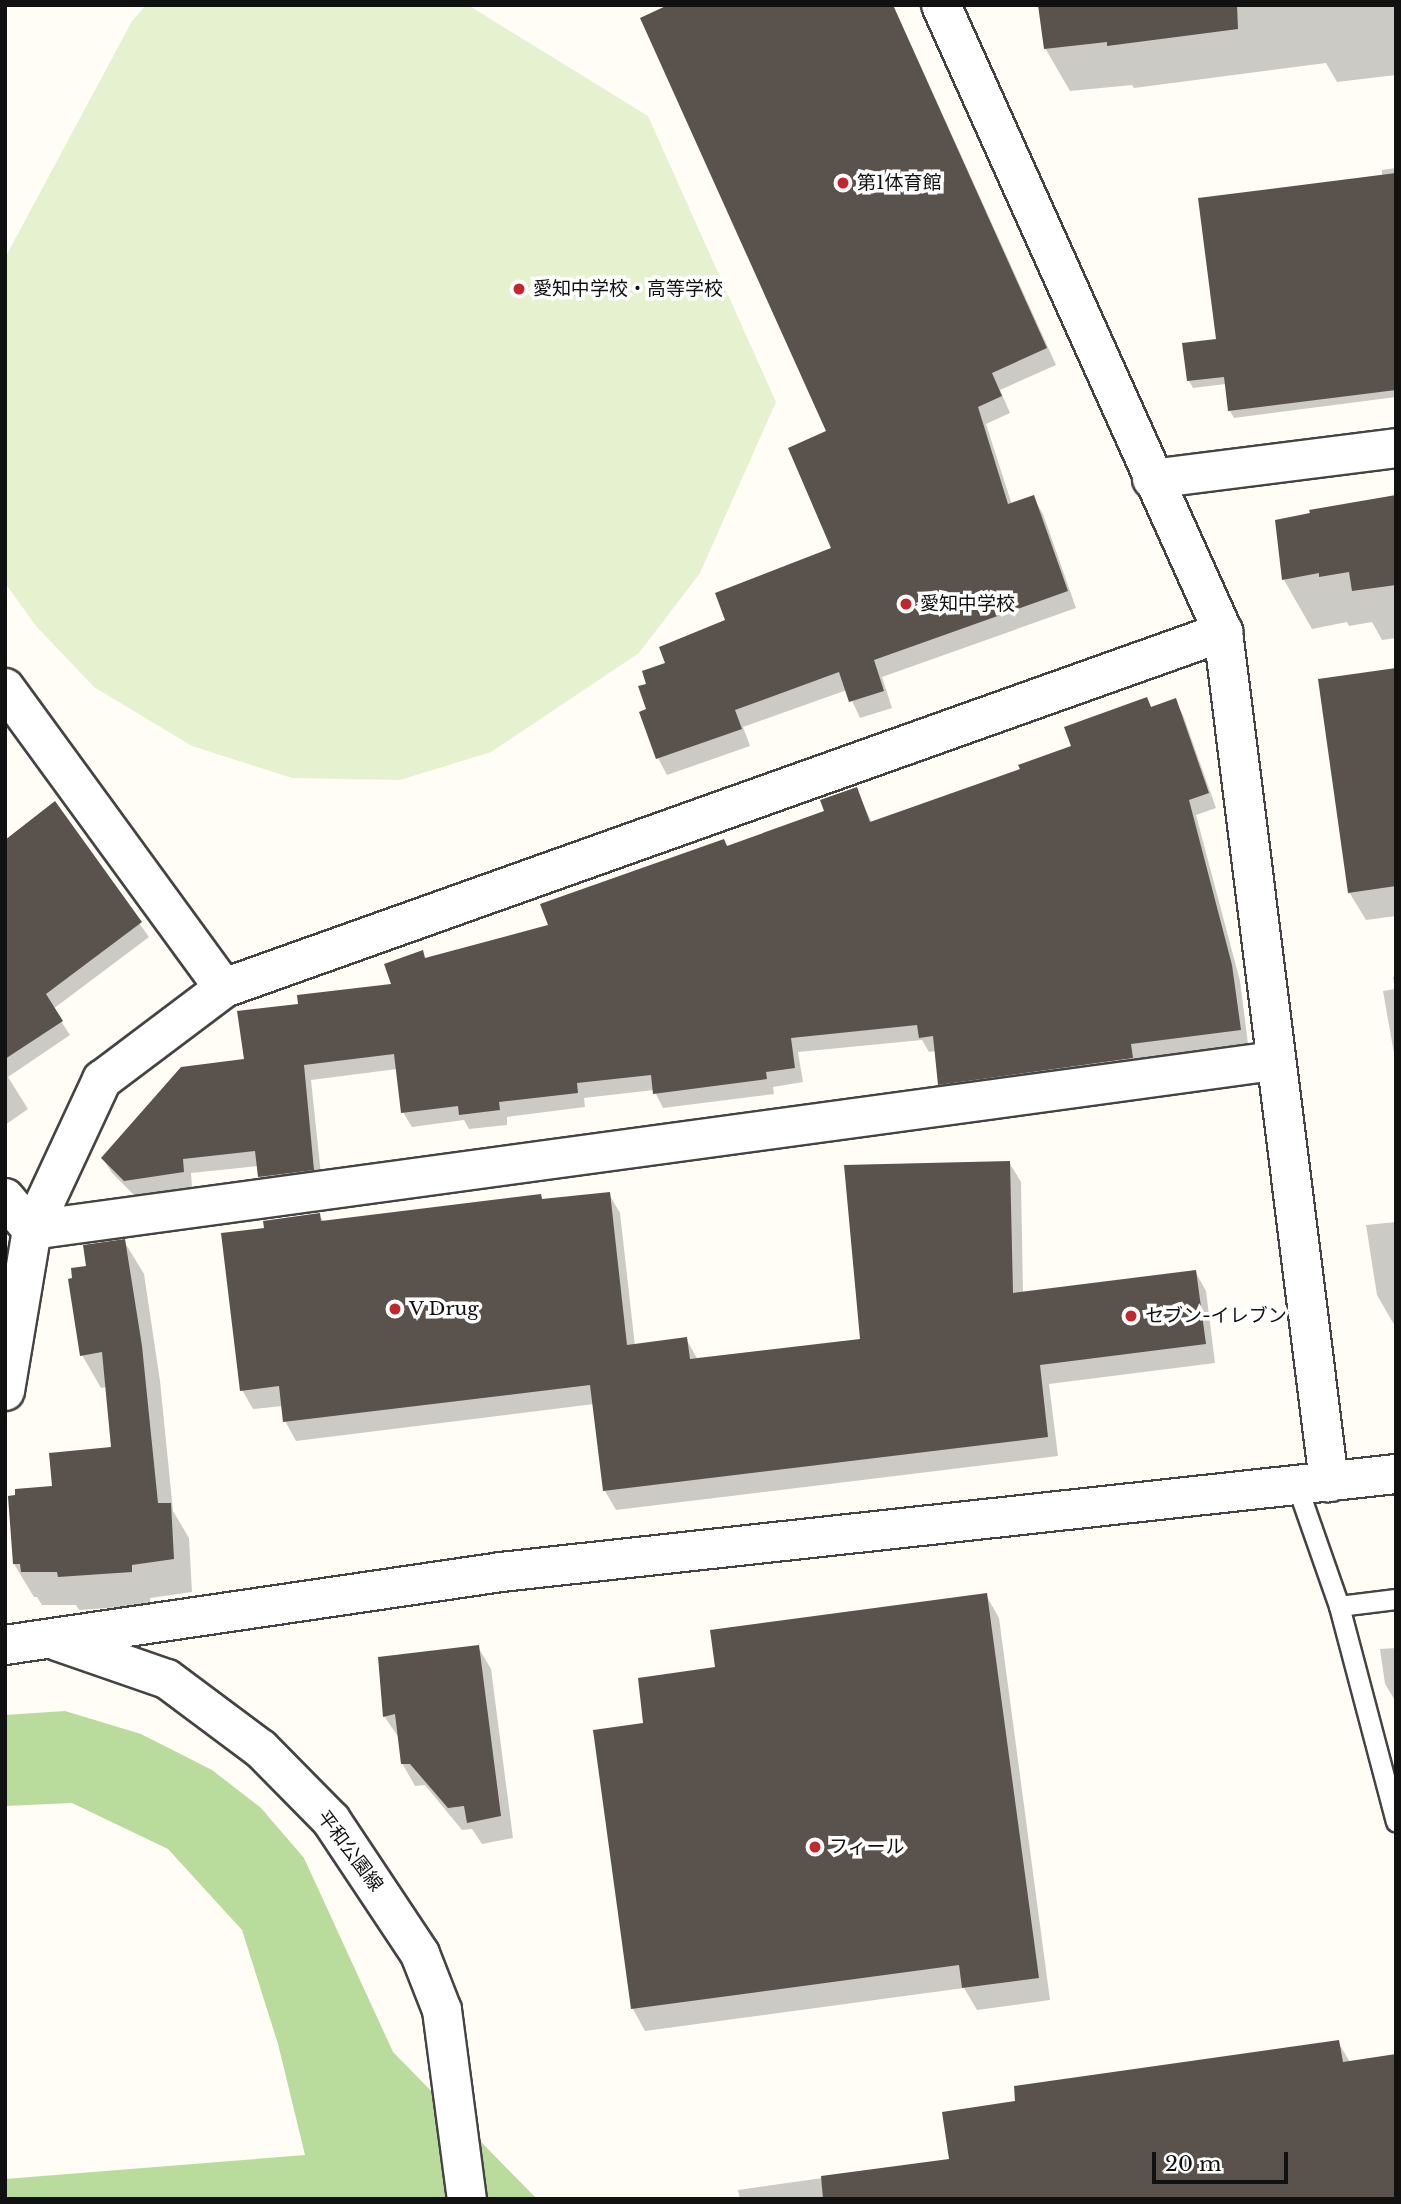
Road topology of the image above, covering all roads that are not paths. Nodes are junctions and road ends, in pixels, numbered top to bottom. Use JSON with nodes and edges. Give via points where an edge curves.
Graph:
{"nodes":[{"id":1,"x":941,"y":5,"type":"edge"},
{"id":2,"x":1396,"y":448,"type":"edge"},
{"id":3,"x":1152,"y":479,"type":"junction"},
{"id":4,"x":1223,"y":632,"type":"junction"},
{"id":5,"x":5,"y":688,"type":"edge"},
{"id":6,"x":224,"y":988,"type":"junction"},
{"id":7,"x":1274,"y":1061,"type":"junction"},
{"id":8,"x":5,"y":1198,"type":"edge"},
{"id":9,"x":32,"y":1230,"type":"junction"},
{"id":10,"x":5,"y":1391,"type":"edge"},
{"id":11,"x":1396,"y":1474,"type":"edge"},
{"id":12,"x":1313,"y":1484,"type":"junction"},
{"id":13,"x":1396,"y":1599,"type":"edge"},
{"id":14,"x":1339,"y":1606,"type":"junction"},
{"id":15,"x":52,"y":1639,"type":"junction"},
{"id":16,"x":5,"y":1645,"type":"edge"},
{"id":17,"x":1395,"y":1815,"type":"edge"},
{"id":18,"x":467,"y":2199,"type":"edge"}],
"edges":[{"from":1,"to":3,"type":"street"},
{"from":2,"to":3,"type":"street"},
{"from":3,"to":4,"type":"street"},
{"from":4,"to":6,"type":"street"},
{"from":4,"to":7,"type":"street"},
{"from":5,"to":6,"type":"street"},
{"from":6,"to":9,"type":"street","via":[[102,1080]]},
{"from":7,"to":9,"type":"street"},
{"from":7,"to":12,"type":"street"},
{"from":8,"to":9,"type":"street"},
{"from":9,"to":10,"type":"street"},
{"from":11,"to":12,"type":"street"},
{"from":12,"to":14,"type":"lane"},
{"from":12,"to":15,"type":"street","via":[[501,1572]]},
{"from":13,"to":14,"type":"lane"},
{"from":14,"to":17,"type":"lane"},
{"from":15,"to":16,"type":"street"},
{"from":15,"to":18,"type":"street","name":"平和公園線","via":[[167,1679],[261,1749],[331,1820],[420,1954],[442,2010]]}]}
